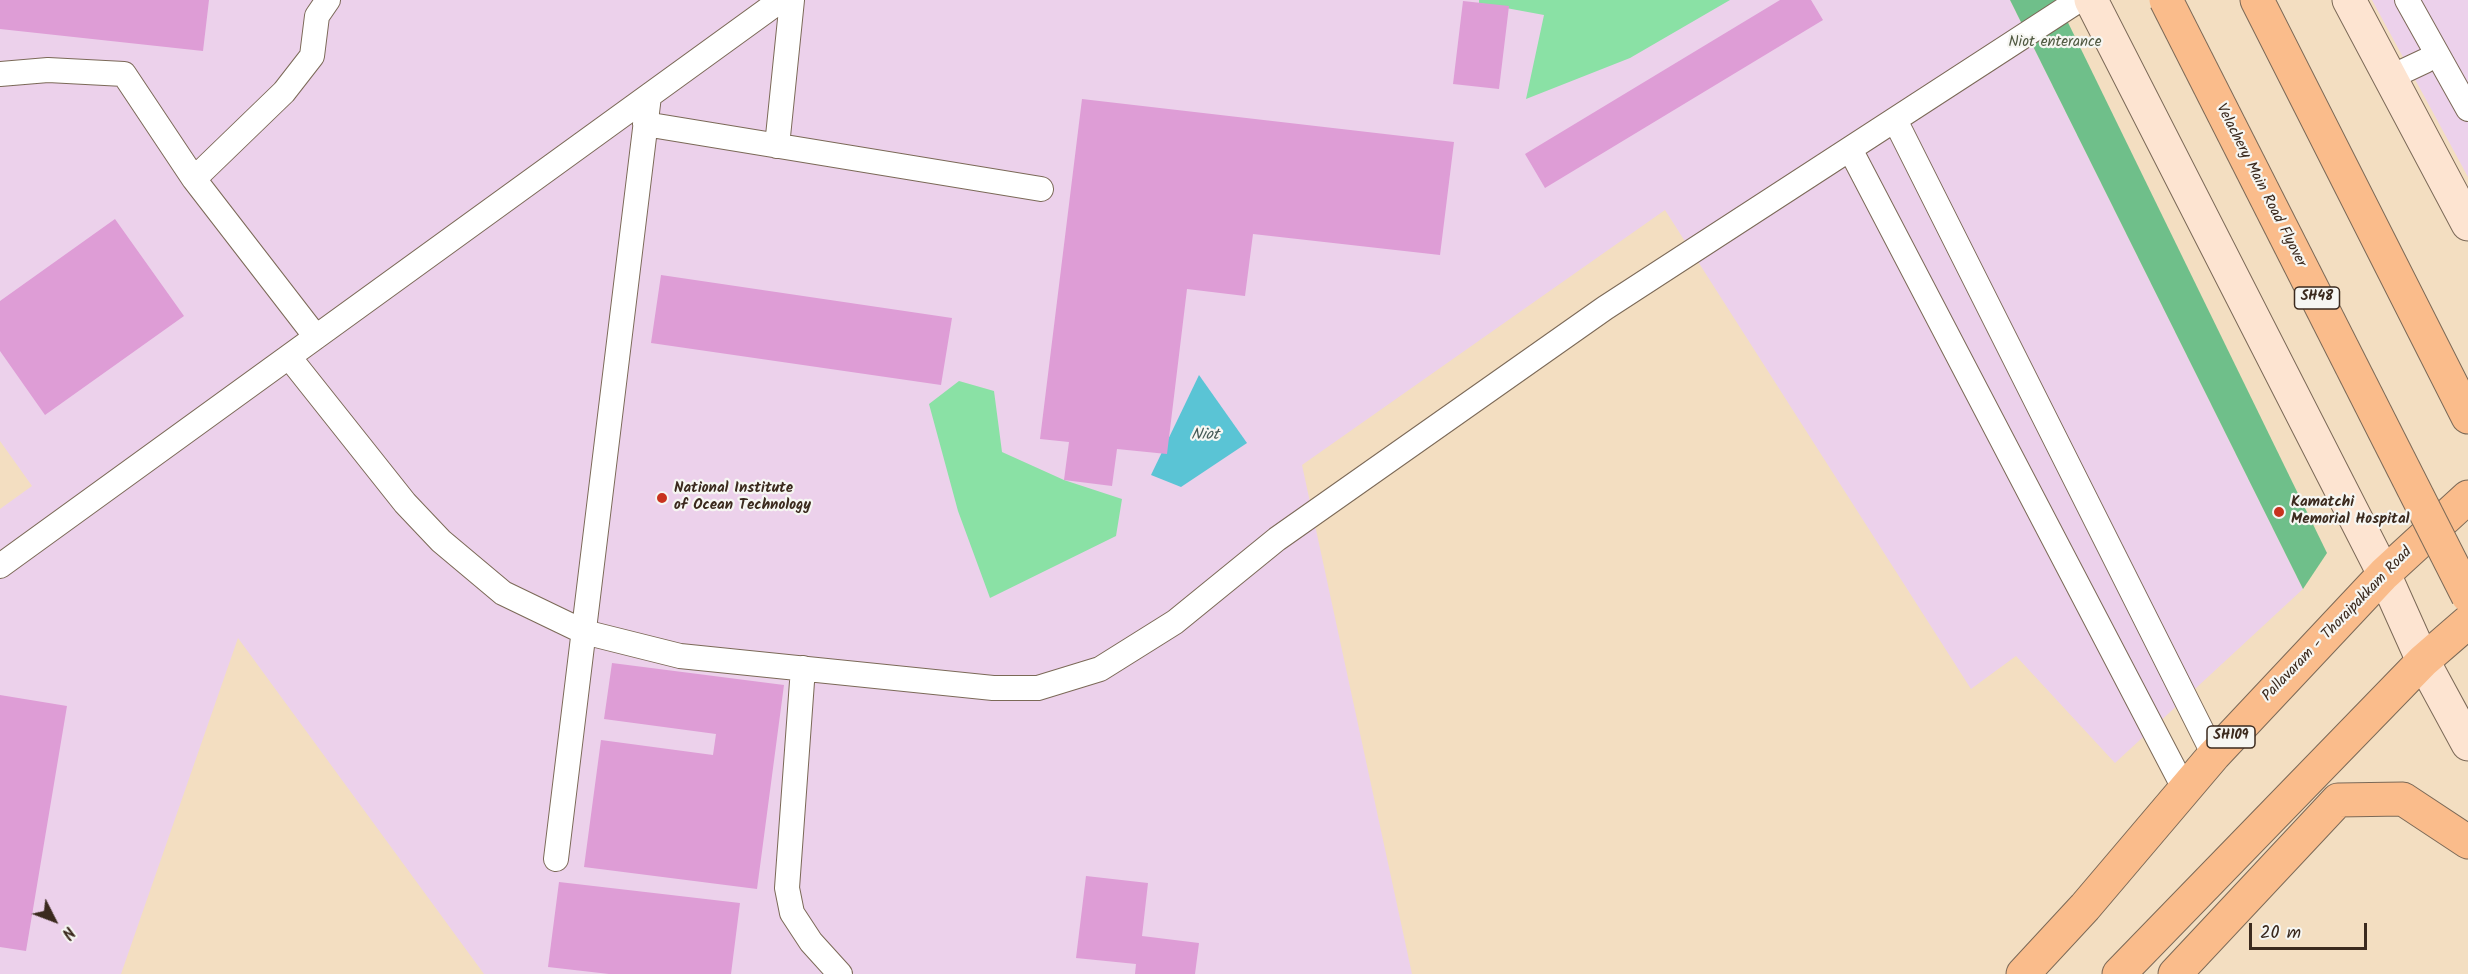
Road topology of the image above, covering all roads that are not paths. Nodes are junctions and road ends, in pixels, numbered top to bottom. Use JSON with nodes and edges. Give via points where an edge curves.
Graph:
{"nodes":[{"id":1,"x":328,"y":0,"type":"edge"},
{"id":2,"x":781,"y":0,"type":"edge"},
{"id":3,"x":792,"y":0,"type":"edge"},
{"id":4,"x":2079,"y":0,"type":"edge"},
{"id":5,"x":2091,"y":0,"type":"edge"},
{"id":6,"x":2166,"y":0,"type":"edge"},
{"id":7,"x":2257,"y":0,"type":"edge"},
{"id":8,"x":2349,"y":0,"type":"edge"},
{"id":9,"x":2407,"y":0,"type":"edge"},
{"id":10,"x":2425,"y":61,"type":"dead end"},
{"id":11,"x":0,"y":74,"type":"edge"},
{"id":12,"x":2391,"y":77,"type":"junction"},
{"id":13,"x":649,"y":96,"type":"junction"},
{"id":14,"x":2468,"y":109,"type":"edge"},
{"id":15,"x":1895,"y":120,"type":"junction"},
{"id":16,"x":645,"y":124,"type":"junction"},
{"id":17,"x":777,"y":146,"type":"junction"},
{"id":18,"x":1850,"y":149,"type":"junction"},
{"id":19,"x":194,"y":179,"type":"junction"},
{"id":20,"x":1041,"y":189,"type":"dead end"},
{"id":21,"x":2468,"y":224,"type":"edge"},
{"id":22,"x":316,"y":338,"type":"junction"},
{"id":23,"x":289,"y":357,"type":"junction"},
{"id":24,"x":2468,"y":417,"type":"edge"},
{"id":25,"x":2468,"y":497,"type":"edge"},
{"id":26,"x":0,"y":567,"type":"edge"},
{"id":27,"x":2384,"y":574,"type":"junction"},
{"id":28,"x":2468,"y":596,"type":"edge"},
{"id":29,"x":2468,"y":622,"type":"edge"},
{"id":30,"x":584,"y":632,"type":"junction"},
{"id":31,"x":2423,"y":661,"type":"junction"},
{"id":32,"x":803,"y":668,"type":"junction"},
{"id":33,"x":2468,"y":744,"type":"edge"},
{"id":34,"x":2214,"y":755,"type":"junction"},
{"id":35,"x":2185,"y":790,"type":"junction"},
{"id":36,"x":2468,"y":842,"type":"edge"},
{"id":37,"x":556,"y":859,"type":"dead end"},
{"id":38,"x":2128,"y":964,"type":"edge"},
{"id":39,"x":840,"y":974,"type":"edge"},
{"id":40,"x":2022,"y":974,"type":"edge"},
{"id":41,"x":2175,"y":974,"type":"edge"}],
"edges":[{"from":1,"to":19,"type":"lane","via":[[317,16],[312,56],[284,92]]},
{"from":2,"to":13,"type":"lane"},
{"from":3,"to":17,"type":"lane"},
{"from":4,"to":15,"type":"lane"},
{"from":5,"to":27,"type":"street"},
{"from":6,"to":28,"type":"main road","name":"Velachery Main Road Flyover","number":"SH48","bridge":true},
{"from":7,"to":24,"type":"main road"},
{"from":8,"to":12,"type":"street"},
{"from":9,"to":14,"type":"lane"},
{"from":10,"to":12,"type":"lane"},
{"from":11,"to":19,"type":"lane","via":[[48,70],[124,74]]},
{"from":12,"to":21,"type":"street"},
{"from":13,"to":16,"type":"lane"},
{"from":13,"to":22,"type":"lane"},
{"from":15,"to":18,"type":"lane"},
{"from":15,"to":34,"type":"lane"},
{"from":16,"to":17,"type":"lane"},
{"from":16,"to":30,"type":"lane"},
{"from":17,"to":20,"type":"lane"},
{"from":18,"to":32,"type":"lane","via":[[1605,308],[1278,539],[1175,622],[1100,669],[1038,688],[993,688]]},
{"from":18,"to":35,"type":"lane"},
{"from":19,"to":22,"type":"lane"},
{"from":22,"to":23,"type":"lane"},
{"from":23,"to":26,"type":"lane"},
{"from":23,"to":30,"type":"lane","via":[[405,503],[441,541],[503,593]]},
{"from":25,"to":27,"type":"main road","name":"Pallavaram - Thoraipakkam Road","number":"SH109"},
{"from":27,"to":31,"type":"street"},
{"from":27,"to":34,"type":"main road","name":"Pallavaram - Thoraipakkam Road","number":"SH109"},
{"from":29,"to":31,"type":"main road"},
{"from":30,"to":32,"type":"lane","via":[[680,656]]},
{"from":30,"to":37,"type":"lane"},
{"from":31,"to":33,"type":"street"},
{"from":31,"to":38,"type":"main road"},
{"from":32,"to":39,"type":"lane","via":[[787,888],[792,913],[811,942]]},
{"from":34,"to":35,"type":"main road","name":"Pallavaram - Thoraipakkam Road","number":"SH109"},
{"from":35,"to":40,"type":"main road","name":"Pallavaram - Thoraipakkam Road","number":"SH109"},
{"from":36,"to":41,"type":"main road","via":[[2403,799],[2338,800]]}]}
